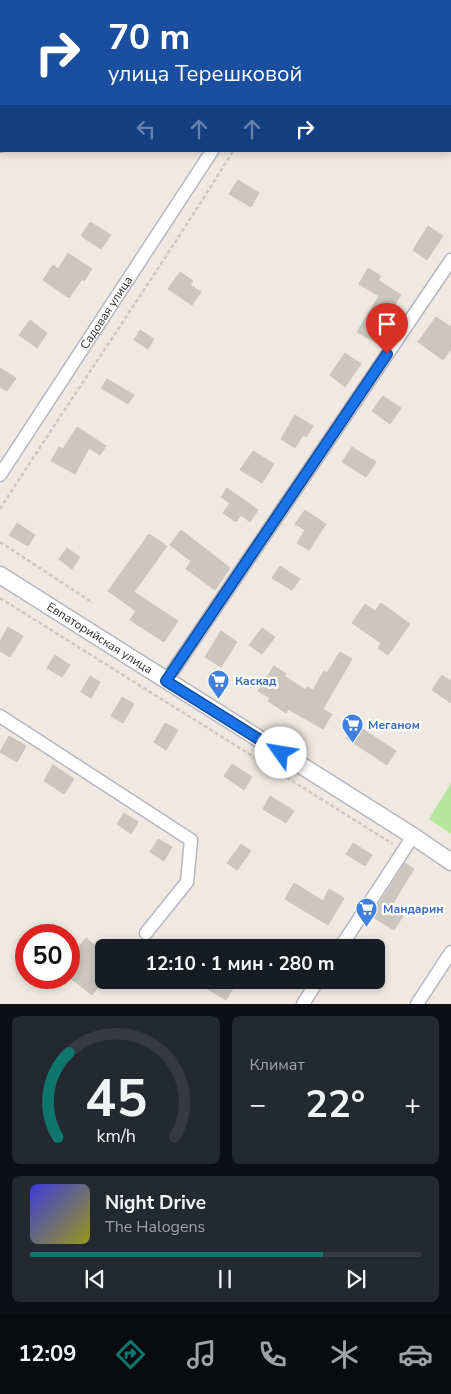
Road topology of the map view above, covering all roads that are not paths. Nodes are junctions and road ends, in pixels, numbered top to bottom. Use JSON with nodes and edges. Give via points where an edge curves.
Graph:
{"nodes":[{"id":1,"x":211,"y":152,"type":"edge"},
{"id":2,"x":451,"y":260,"type":"edge"},
{"id":3,"x":0,"y":475,"type":"edge"},
{"id":4,"x":0,"y":575,"type":"edge"},
{"id":5,"x":166,"y":681,"type":"junction"},
{"id":6,"x":0,"y":716,"type":"edge"},
{"id":7,"x":413,"y":836,"type":"junction"},
{"id":8,"x":451,"y":862,"type":"edge"},
{"id":9,"x":146,"y":933,"type":"dead end"},
{"id":10,"x":346,"y":939,"type":"edge"},
{"id":11,"x":451,"y":952,"type":"edge"},
{"id":12,"x":312,"y":989,"type":"edge"},
{"id":13,"x":303,"y":1004,"type":"edge"},
{"id":14,"x":417,"y":1004,"type":"edge"}],
"edges":[{"from":1,"to":3,"type":"street","name":"Садовая улица"},
{"from":2,"to":5,"type":"street"},
{"from":4,"to":5,"type":"main road","name":"Евпаторийская улица"},
{"from":5,"to":7,"type":"main road","name":"Евпаторийская улица"},
{"from":6,"to":9,"type":"street","via":[[191,840],[187,882]]},
{"from":7,"to":8,"type":"main road","name":"Евпаторийская улица"},
{"from":7,"to":10,"type":"street"},
{"from":11,"to":14,"type":"street"},
{"from":12,"to":13,"type":"street"}]}
